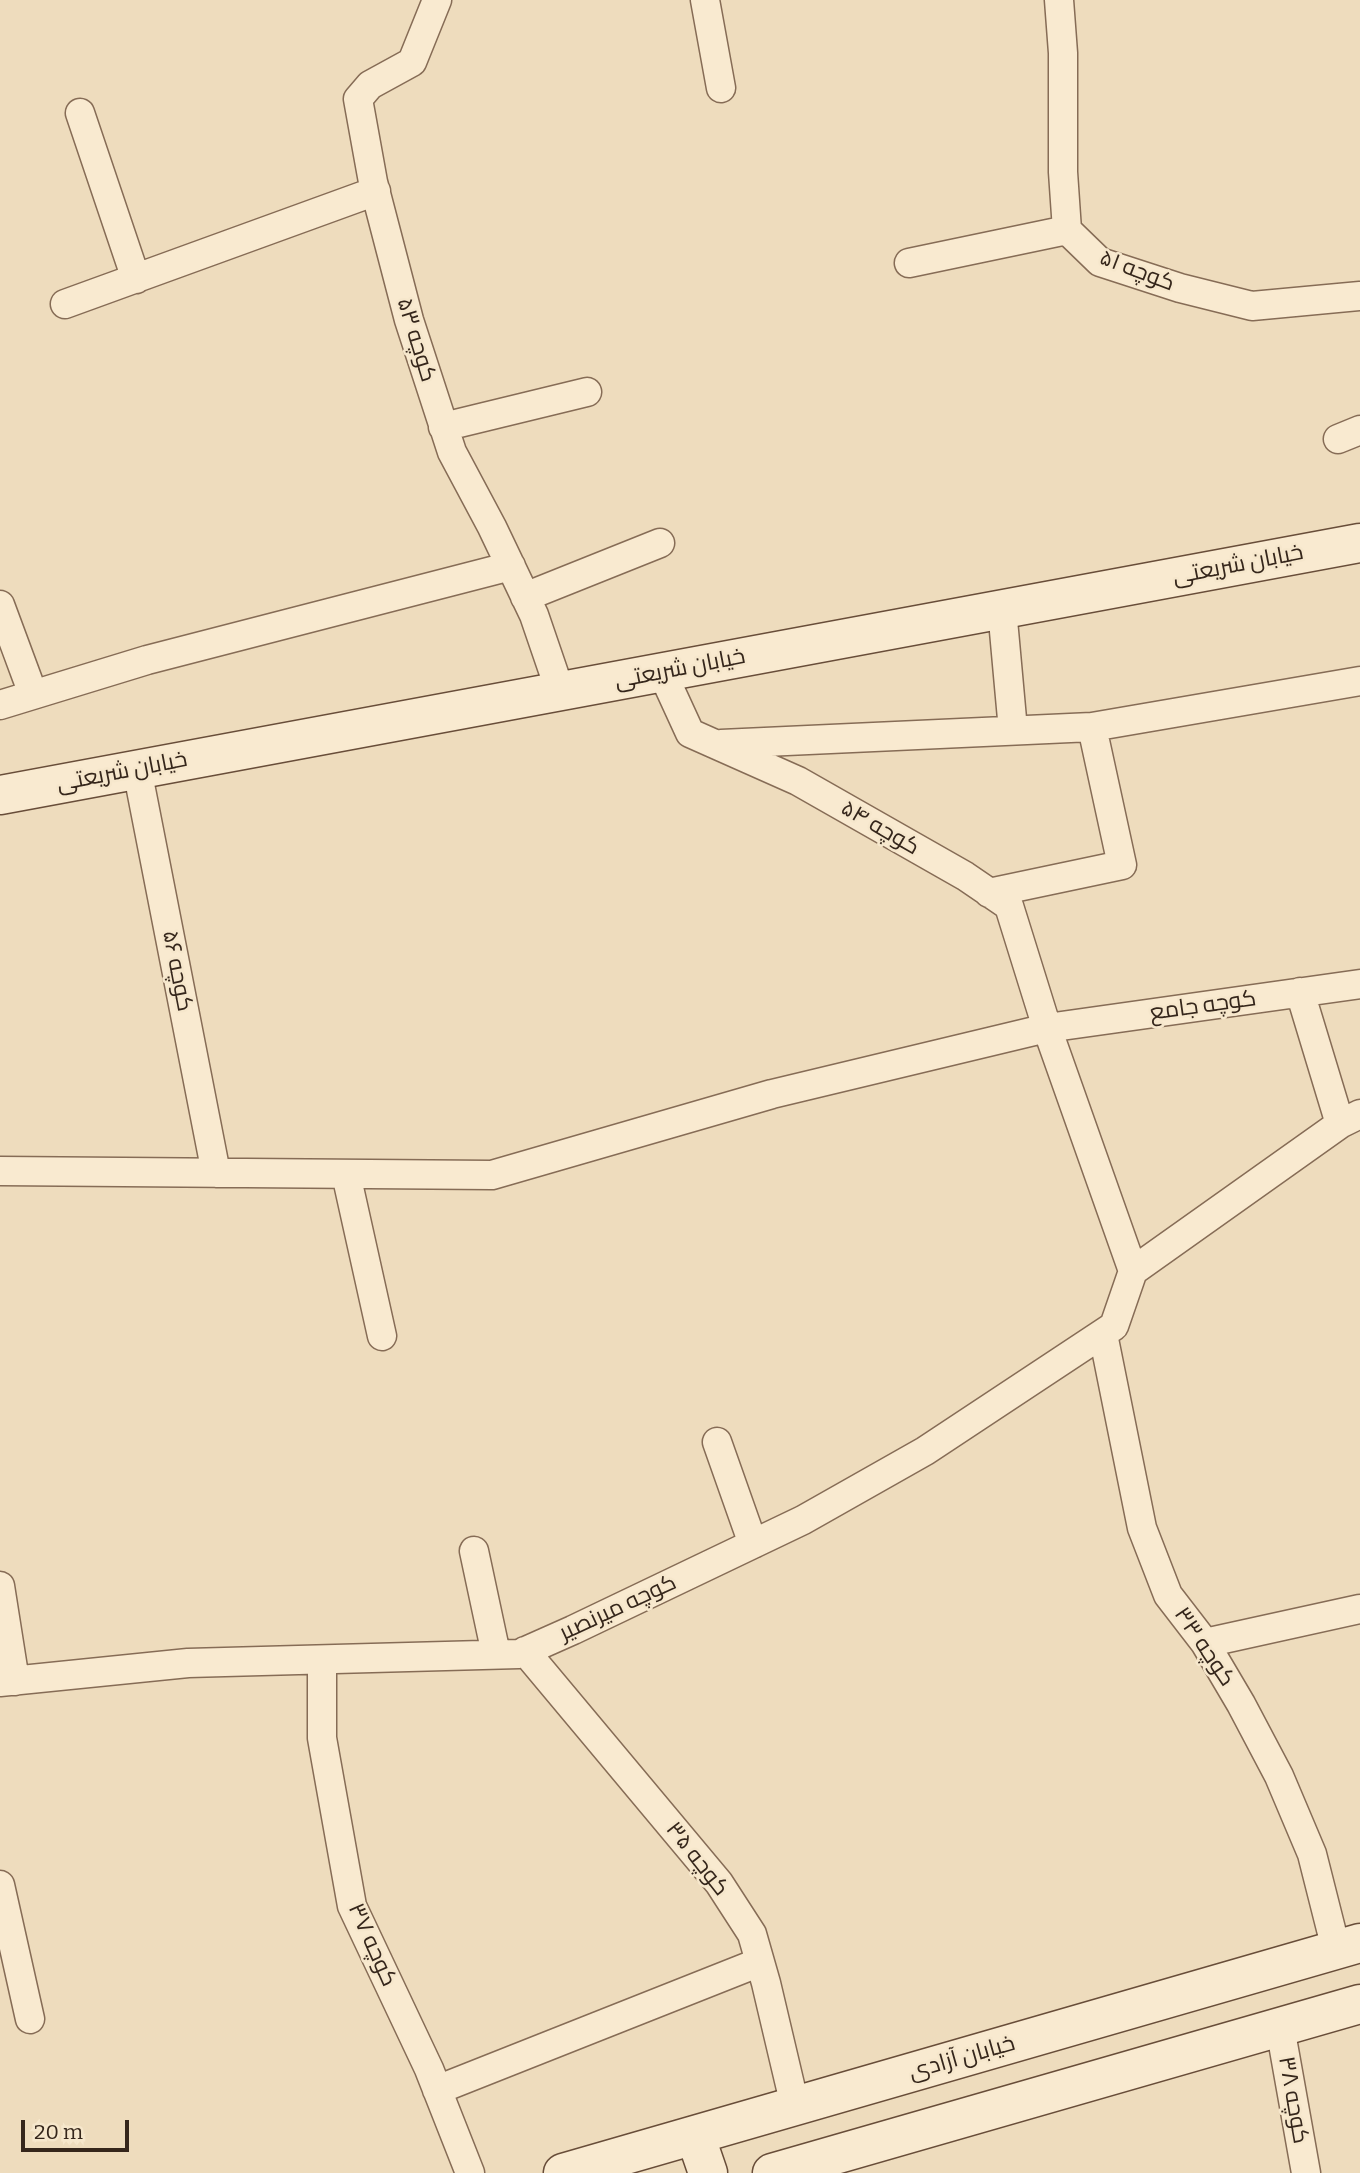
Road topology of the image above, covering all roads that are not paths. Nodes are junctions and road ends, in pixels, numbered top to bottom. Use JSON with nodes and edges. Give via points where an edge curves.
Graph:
{"nodes":[{"id":1,"x":437,"y":0,"type":"edge"},
{"id":2,"x":705,"y":0,"type":"edge"},
{"id":3,"x":1059,"y":0,"type":"edge"},
{"id":4,"x":721,"y":88,"type":"dead end"},
{"id":5,"x":80,"y":113,"type":"dead end"},
{"id":6,"x":376,"y":191,"type":"junction"},
{"id":7,"x":1067,"y":230,"type":"junction"},
{"id":8,"x":909,"y":263,"type":"dead end"},
{"id":9,"x":136,"y":279,"type":"junction"},
{"id":10,"x":1360,"y":296,"type":"edge"},
{"id":11,"x":65,"y":304,"type":"dead end"},
{"id":12,"x":587,"y":392,"type":"dead end"},
{"id":13,"x":443,"y":427,"type":"junction"},
{"id":14,"x":660,"y":543,"type":"dead end"},
{"id":15,"x":1360,"y":543,"type":"edge"},
{"id":16,"x":510,"y":566,"type":"junction"},
{"id":17,"x":525,"y":597,"type":"junction"},
{"id":18,"x":0,"y":606,"type":"edge"},
{"id":19,"x":1002,"y":609,"type":"junction"},
{"id":20,"x":662,"y":672,"type":"junction"},
{"id":21,"x":1360,"y":681,"type":"edge"},
{"id":22,"x":560,"y":691,"type":"junction"},
{"id":23,"x":33,"y":694,"type":"junction"},
{"id":24,"x":0,"y":705,"type":"edge"},
{"id":25,"x":1092,"y":727,"type":"junction"},
{"id":26,"x":1013,"y":730,"type":"junction"},
{"id":27,"x":715,"y":744,"type":"junction"},
{"id":28,"x":137,"y":769,"type":"junction"},
{"id":29,"x":0,"y":795,"type":"edge"},
{"id":30,"x":989,"y":893,"type":"junction"},
{"id":31,"x":1360,"y":984,"type":"edge"},
{"id":32,"x":1300,"y":992,"type":"junction"},
{"id":33,"x":1047,"y":1028,"type":"junction"},
{"id":34,"x":1350,"y":1119,"type":"edge"},
{"id":35,"x":0,"y":1171,"type":"edge"},
{"id":36,"x":216,"y":1173,"type":"junction"},
{"id":37,"x":346,"y":1174,"type":"junction"},
{"id":38,"x":1133,"y":1271,"type":"junction"},
{"id":39,"x":1103,"y":1334,"type":"junction"},
{"id":40,"x":382,"y":1336,"type":"dead end"},
{"id":41,"x":717,"y":1442,"type":"dead end"},
{"id":42,"x":753,"y":1544,"type":"junction"},
{"id":43,"x":474,"y":1551,"type":"dead end"},
{"id":44,"x":0,"y":1586,"type":"edge"},
{"id":45,"x":1360,"y":1609,"type":"edge"},
{"id":46,"x":1205,"y":1643,"type":"junction"},
{"id":47,"x":525,"y":1651,"type":"junction"},
{"id":48,"x":496,"y":1654,"type":"junction"},
{"id":49,"x":321,"y":1661,"type":"junction"},
{"id":50,"x":8,"y":1681,"type":"edge"},
{"id":51,"x":0,"y":1885,"type":"edge"},
{"id":52,"x":1348,"y":1946,"type":"edge"},
{"id":53,"x":760,"y":1962,"type":"junction"},
{"id":54,"x":1360,"y":2004,"type":"edge"},
{"id":55,"x":30,"y":2019,"type":"dead end"},
{"id":56,"x":1280,"y":2027,"type":"junction"},
{"id":57,"x":437,"y":2090,"type":"junction"},
{"id":58,"x":795,"y":2106,"type":"junction"},
{"id":59,"x":695,"y":2135,"type":"junction"},
{"id":60,"x":851,"y":2162,"type":"edge"},
{"id":61,"x":470,"y":2173,"type":"edge"},
{"id":62,"x":563,"y":2173,"type":"edge"},
{"id":63,"x":708,"y":2173,"type":"edge"},
{"id":64,"x":772,"y":2173,"type":"edge"},
{"id":65,"x":1306,"y":2173,"type":"edge"}],
"edges":[{"from":1,"to":6,"type":"street","name":"کوچه ۵۳","via":[[412,62],[370,85],[358,99]]},
{"from":2,"to":4,"type":"street"},
{"from":3,"to":7,"type":"street"},
{"from":5,"to":9,"type":"street"},
{"from":6,"to":9,"type":"street"},
{"from":6,"to":13,"type":"street","name":"کوچه ۵۳"},
{"from":7,"to":8,"type":"street"},
{"from":7,"to":10,"type":"street","name":"کوچه ۵۱","via":[[1100,262],[1252,306]]},
{"from":9,"to":11,"type":"street"},
{"from":12,"to":13,"type":"street"},
{"from":13,"to":16,"type":"street","name":"کوچه ۵۳"},
{"from":14,"to":17,"type":"street"},
{"from":15,"to":19,"type":"street","name":"خیابان شریعتی"},
{"from":16,"to":17,"type":"street","name":"کوچه ۵۳"},
{"from":16,"to":23,"type":"street"},
{"from":17,"to":22,"type":"street","name":"کوچه ۵۳"},
{"from":18,"to":23,"type":"street"},
{"from":19,"to":20,"type":"street","name":"خیابان شریعتی"},
{"from":19,"to":26,"type":"street"},
{"from":20,"to":22,"type":"street","name":"خیابان شریعتی"},
{"from":20,"to":27,"type":"street","name":"کوچه ۵۴","via":[[690,733]]},
{"from":21,"to":25,"type":"street"},
{"from":22,"to":28,"type":"street","name":"خیابان شریعتی"},
{"from":23,"to":24,"type":"street"},
{"from":25,"to":26,"type":"street"},
{"from":25,"to":30,"type":"street","via":[[1122,865]]},
{"from":26,"to":27,"type":"street"},
{"from":27,"to":30,"type":"street","name":"کوچه ۵۴","via":[[798,781]]},
{"from":28,"to":29,"type":"street","name":"خیابان شریعتی"},
{"from":28,"to":36,"type":"street","name":"کوچه ۵۶"},
{"from":30,"to":33,"type":"street","name":"کوچه ۵۴","via":[[1009,906]]},
{"from":31,"to":32,"type":"street","name":"کوچه جامع"},
{"from":32,"to":33,"type":"street","name":"کوچه جامع"},
{"from":32,"to":34,"type":"street"},
{"from":33,"to":37,"type":"street","name":"کوچه جامع","via":[[772,1094],[492,1175]]},
{"from":33,"to":38,"type":"street","name":"کوچه ۵۴"},
{"from":34,"to":38,"type":"street"},
{"from":35,"to":36,"type":"street","name":"کوچه جامع"},
{"from":36,"to":37,"type":"street","name":"کوچه جامع"},
{"from":37,"to":40,"type":"street"},
{"from":38,"to":39,"type":"street","name":"کوچه میرنصیر","via":[[1114,1326]]},
{"from":39,"to":42,"type":"street","name":"کوچه میرنصیر","via":[[925,1451]]},
{"from":39,"to":46,"type":"street","name":"کوچه ۳۳","via":[[1142,1528],[1168,1595]]},
{"from":41,"to":42,"type":"street"},
{"from":42,"to":47,"type":"street","name":"کوچه میرنصیر"},
{"from":43,"to":48,"type":"street"},
{"from":44,"to":50,"type":"street"},
{"from":45,"to":46,"type":"street"},
{"from":46,"to":52,"type":"street","name":"کوچه ۳۳","via":[[1279,1776]]},
{"from":47,"to":48,"type":"street","name":"کوچه میرنصیر"},
{"from":47,"to":53,"type":"street","name":"کوچه ۳۵","via":[[719,1883],[752,1934]]},
{"from":48,"to":49,"type":"street","name":"کوچه میرنصیر"},
{"from":49,"to":50,"type":"street","name":"کوچه میرنصیر","via":[[188,1663]]},
{"from":49,"to":57,"type":"street","name":"کوچه ۳۷","via":[[321,1738],[352,1906]]},
{"from":51,"to":55,"type":"street"},
{"from":52,"to":58,"type":"street","name":"خیابان آزادی"},
{"from":53,"to":57,"type":"street"},
{"from":53,"to":58,"type":"street","name":"کوچه ۳۵"},
{"from":54,"to":56,"type":"street"},
{"from":56,"to":60,"type":"street"},
{"from":56,"to":65,"type":"street","name":"کوچه ۳۸"},
{"from":57,"to":61,"type":"street","name":"کوچه ۳۷"},
{"from":58,"to":59,"type":"street","name":"خیابان آزادی"},
{"from":59,"to":62,"type":"street","name":"خیابان آزادی"},
{"from":59,"to":63,"type":"street"},
{"from":60,"to":64,"type":"street"}]}
